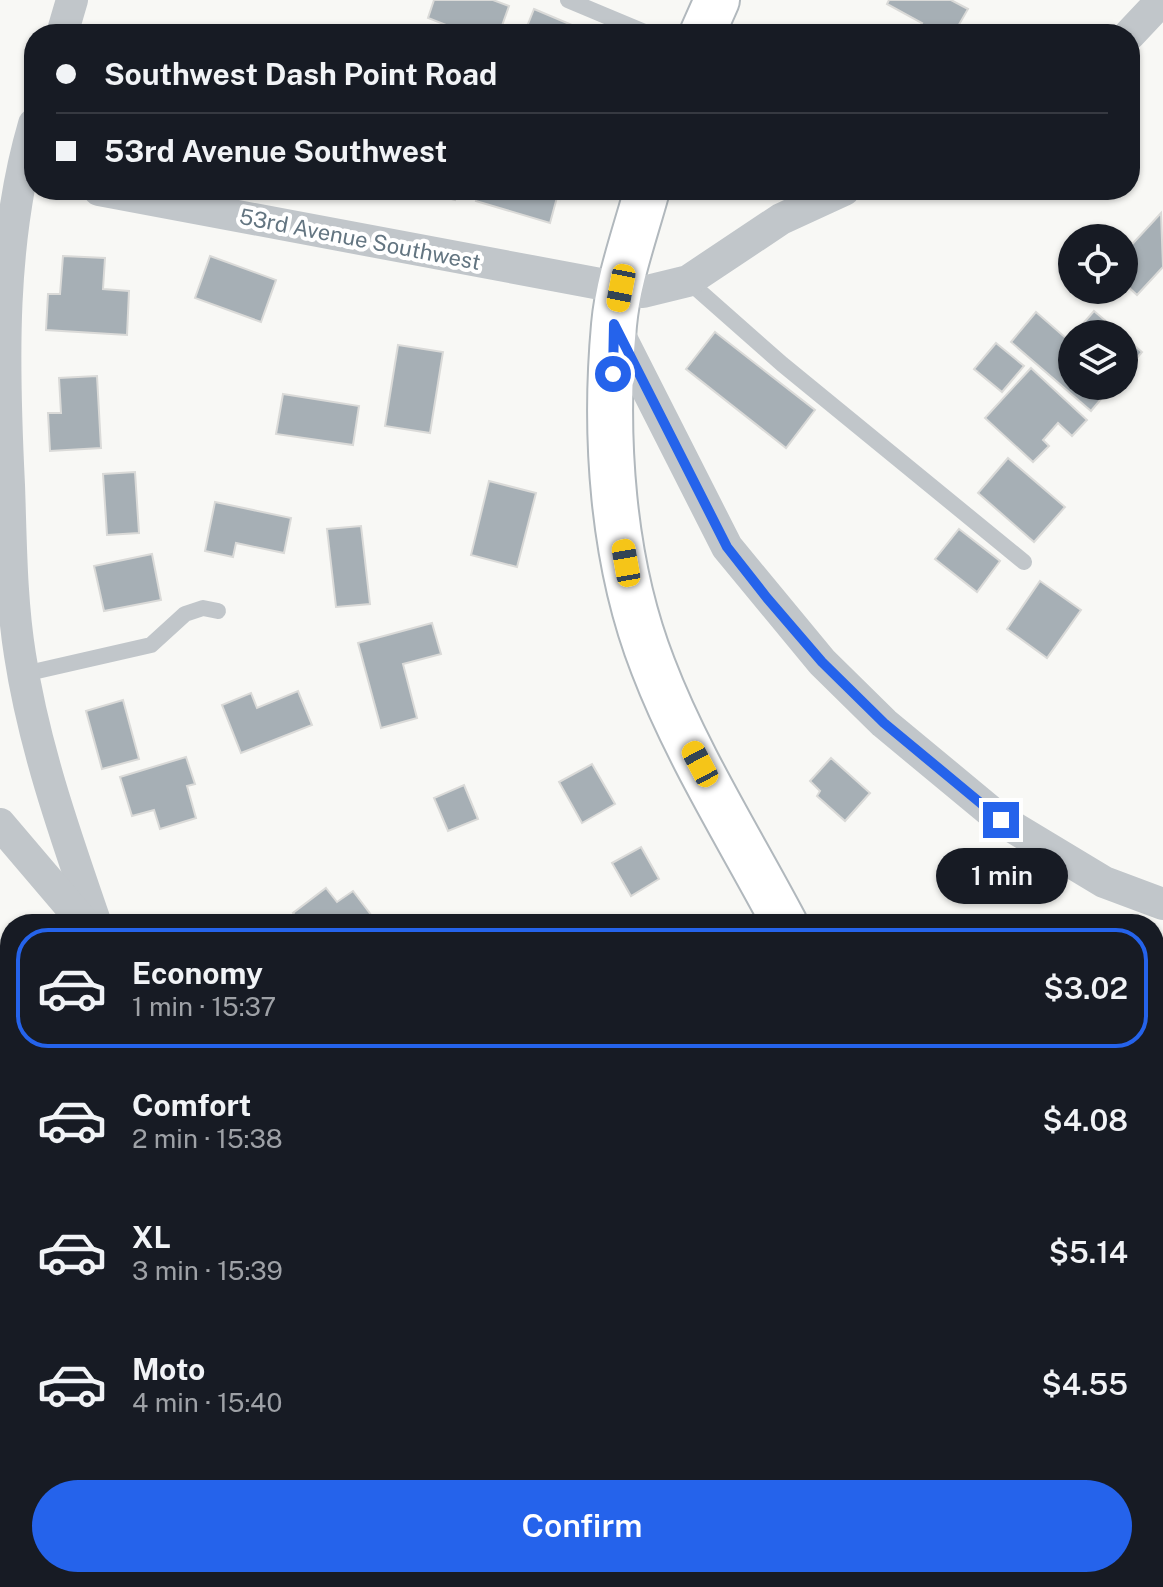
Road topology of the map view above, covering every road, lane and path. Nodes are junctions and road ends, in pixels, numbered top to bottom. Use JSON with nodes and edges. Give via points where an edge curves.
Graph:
{"nodes":[{"id":1,"x":72,"y":0,"type":"edge"},
{"id":2,"x":568,"y":0,"type":"edge"},
{"id":3,"x":717,"y":0,"type":"edge"},
{"id":4,"x":1162,"y":0,"type":"edge"},
{"id":5,"x":65,"y":24,"type":"edge"},
{"id":6,"x":625,"y":24,"type":"edge"},
{"id":7,"x":706,"y":24,"type":"edge"},
{"id":8,"x":1139,"y":24,"type":"edge"},
{"id":9,"x":24,"y":189,"type":"edge"},
{"id":10,"x":144,"y":200,"type":"edge"},
{"id":11,"x":644,"y":200,"type":"edge"},
{"id":12,"x":822,"y":200,"type":"edge"},
{"id":13,"x":688,"y":281,"type":"junction"},
{"id":14,"x":617,"y":306,"type":"junction"},
{"id":15,"x":1024,"y":562,"type":"dead end"},
{"id":16,"x":218,"y":611,"type":"dead end"},
{"id":17,"x":24,"y":674,"type":"junction"},
{"id":18,"x":0,"y":824,"type":"edge"},
{"id":19,"x":1163,"y":904,"type":"edge"},
{"id":20,"x":76,"y":914,"type":"edge"},
{"id":21,"x":93,"y":914,"type":"edge"},
{"id":22,"x":780,"y":914,"type":"edge"}],
"edges":[{"from":1,"to":5,"type":"street"},
{"from":2,"to":6,"type":"lane"},
{"from":3,"to":7,"type":"main road"},
{"from":4,"to":8,"type":"street"},
{"from":9,"to":17,"type":"street","via":[[2,334],[13,579]]},
{"from":10,"to":14,"type":"street","name":"53rd Avenue Southwest"},
{"from":11,"to":14,"type":"main road"},
{"from":12,"to":13,"type":"street","name":"53rd Avenue Southwest","via":[[781,219]]},
{"from":13,"to":14,"type":"street","name":"53rd Avenue Southwest","via":[[643,292]]},
{"from":13,"to":15,"type":"lane"},
{"from":14,"to":19,"type":"street","via":[[727,547],[822,662],[884,723],[1001,820],[1104,882]]},
{"from":14,"to":22,"type":"main road","via":[[613,479],[640,631],[671,710]]},
{"from":16,"to":17,"type":"lane","via":[[203,608],[185,614],[151,645]]},
{"from":17,"to":21,"type":"street","via":[[66,837]]},
{"from":18,"to":20,"type":"street"}]}
